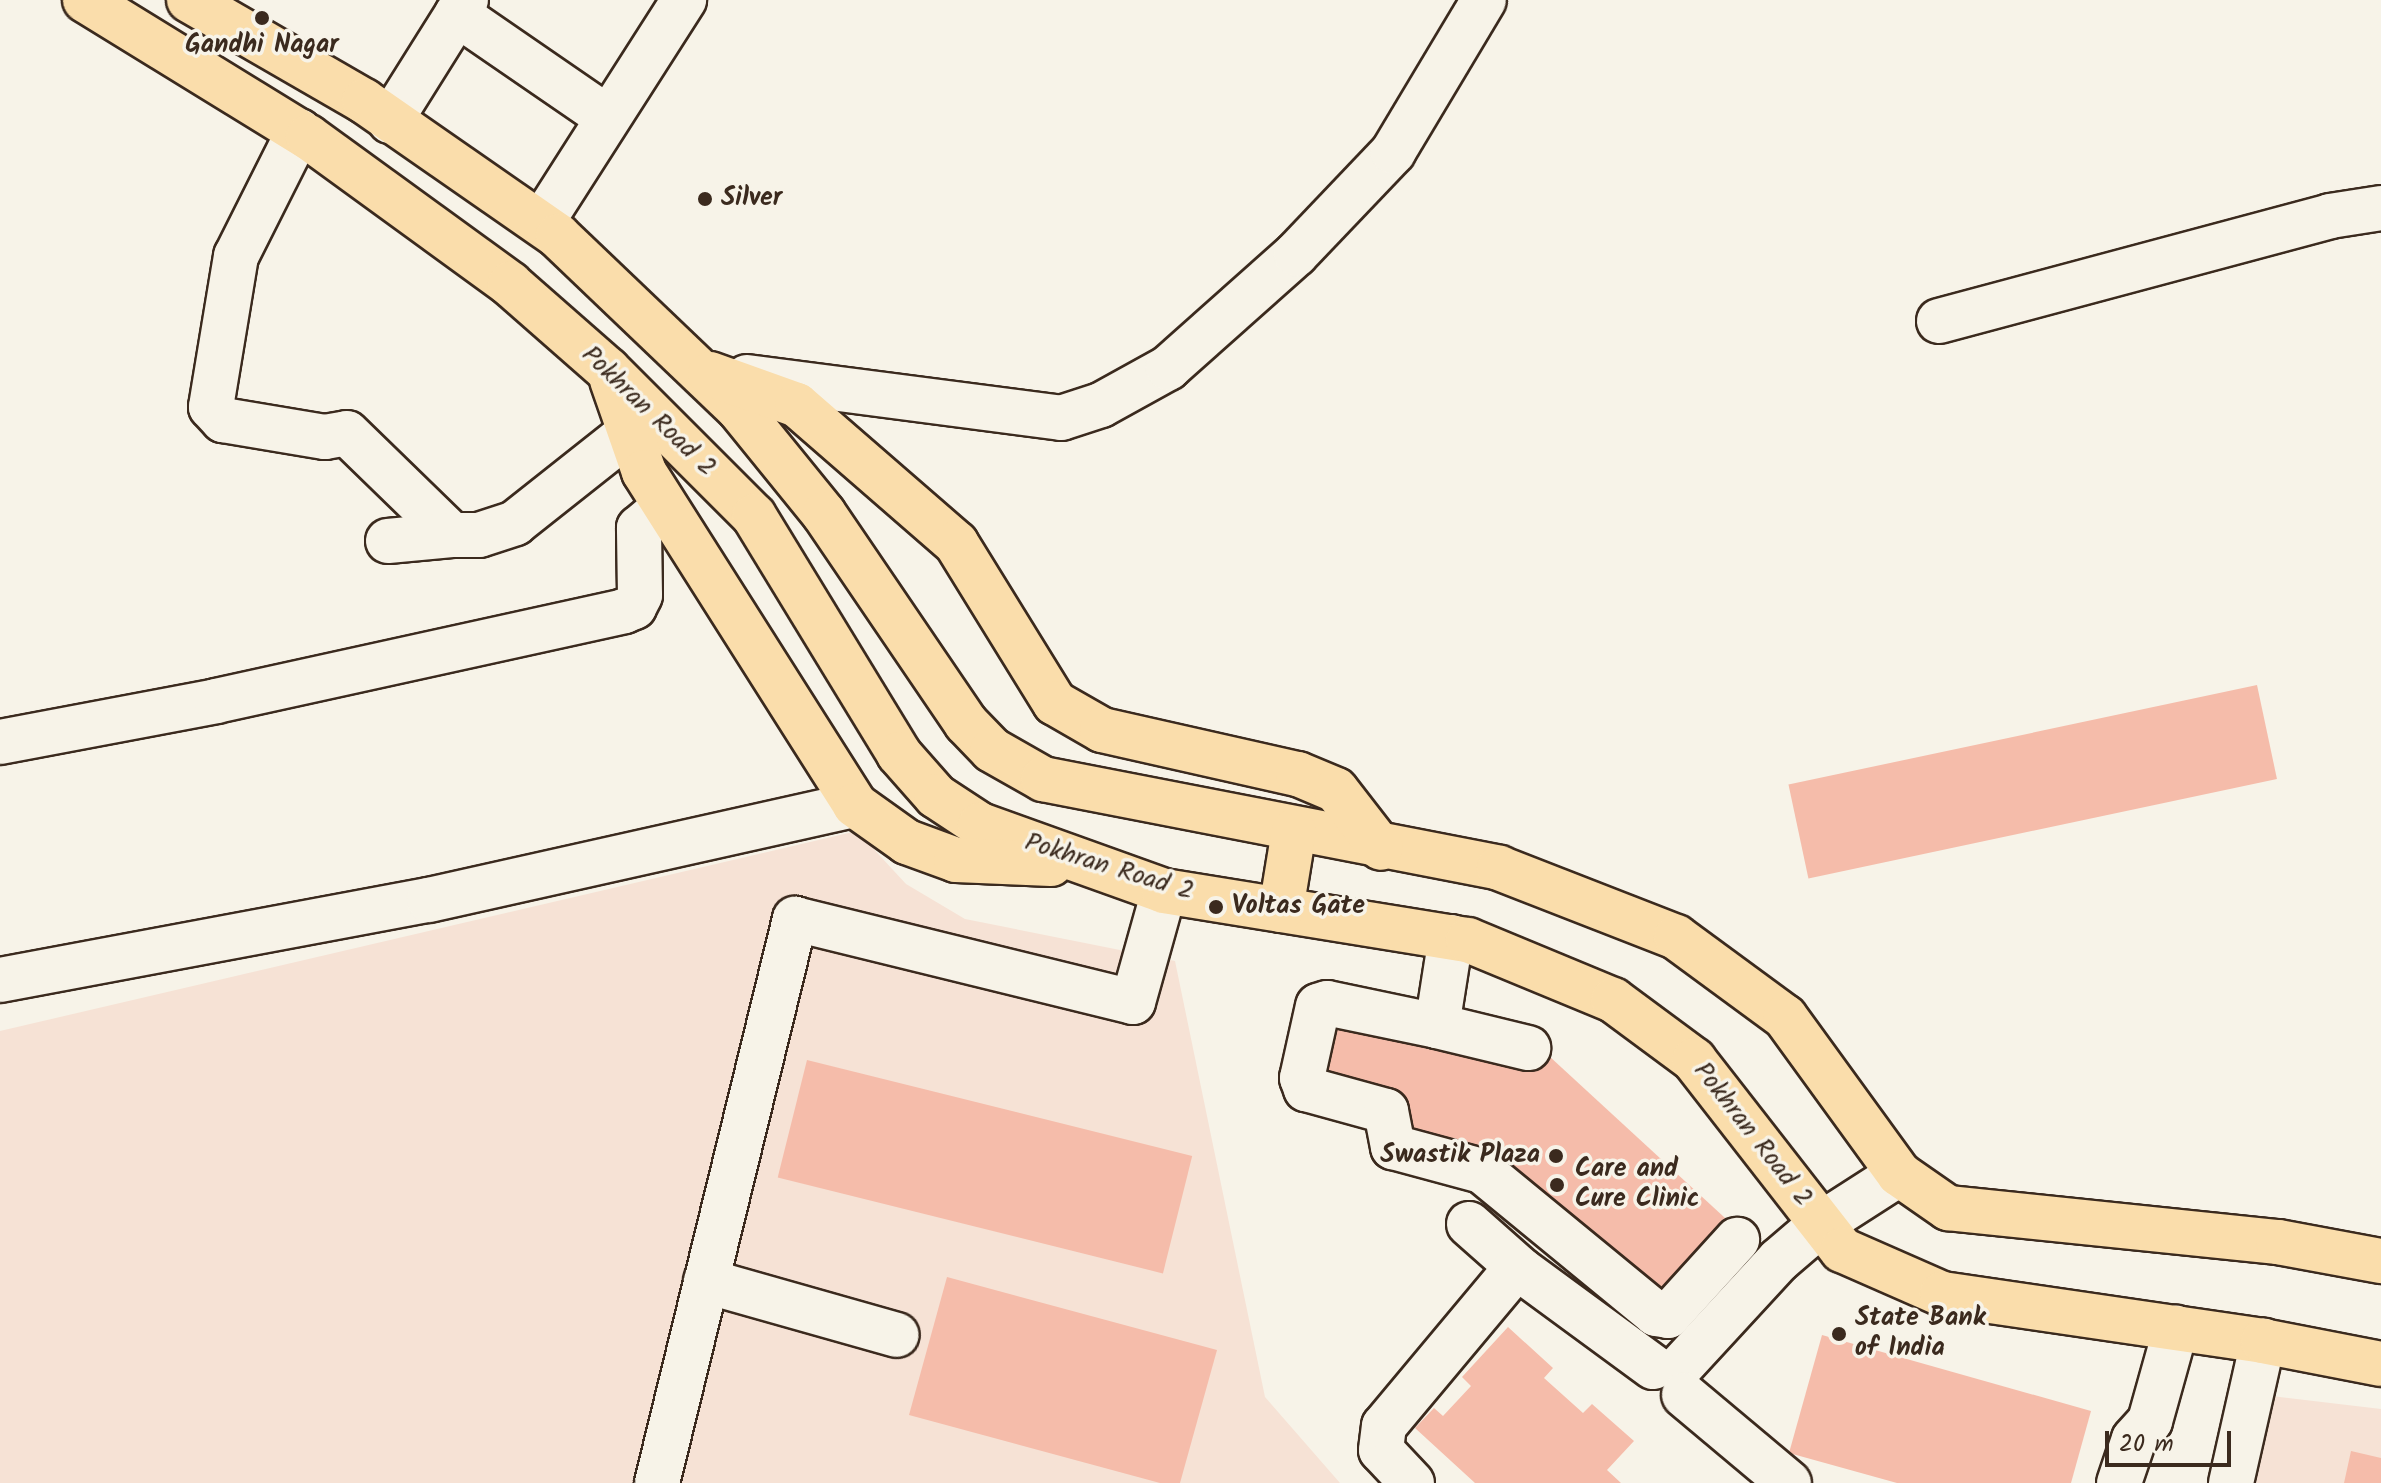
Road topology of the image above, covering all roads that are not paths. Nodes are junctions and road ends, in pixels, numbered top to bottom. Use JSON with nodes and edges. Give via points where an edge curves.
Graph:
{"nodes":[{"id":1,"x":85,"y":0,"type":"edge"},
{"id":2,"x":189,"y":0,"type":"edge"},
{"id":3,"x":684,"y":0,"type":"edge"},
{"id":4,"x":1484,"y":0,"type":"edge"},
{"id":5,"x":462,"y":7,"type":"edge"},
{"id":6,"x":607,"y":117,"type":"junction"},
{"id":7,"x":390,"y":121,"type":"junction"},
{"id":8,"x":299,"y":131,"type":"junction"},
{"id":9,"x":2381,"y":208,"type":"edge"},
{"id":10,"x":542,"y":222,"type":"junction"},
{"id":11,"x":1939,"y":321,"type":"dead end"},
{"id":12,"x":608,"y":370,"type":"junction"},
{"id":13,"x":698,"y":371,"type":"junction"},
{"id":14,"x":630,"y":432,"type":"junction"},
{"id":15,"x":664,"y":507,"type":"junction"},
{"id":16,"x":452,"y":535,"type":"junction"},
{"id":17,"x":388,"y":541,"type":"dead end"},
{"id":18,"x":0,"y":742,"type":"edge"},
{"id":19,"x":855,"y":805,"type":"junction"},
{"id":20,"x":1294,"y":831,"type":"junction"},
{"id":21,"x":1381,"y":848,"type":"junction"},
{"id":22,"x":1079,"y":862,"type":"junction"},
{"id":23,"x":1164,"y":891,"type":"junction"},
{"id":24,"x":1281,"y":910,"type":"junction"},
{"id":25,"x":1451,"y":937,"type":"junction"},
{"id":26,"x":0,"y":980,"type":"edge"},
{"id":27,"x":1437,"y":1026,"type":"junction"},
{"id":28,"x":1528,"y":1048,"type":"dead end"},
{"id":29,"x":1899,"y":1174,"type":"junction"},
{"id":30,"x":1469,"y":1224,"type":"dead end"},
{"id":31,"x":1821,"y":1224,"type":"junction"},
{"id":32,"x":1737,"y":1240,"type":"dead end"},
{"id":33,"x":2381,"y":1261,"type":"edge"},
{"id":34,"x":1517,"y":1267,"type":"junction"},
{"id":35,"x":706,"y":1281,"type":"junction"},
{"id":36,"x":2176,"y":1328,"type":"junction"},
{"id":37,"x":897,"y":1335,"type":"dead end"},
{"id":38,"x":2263,"y":1341,"type":"junction"},
{"id":39,"x":2381,"y":1364,"type":"edge"},
{"id":40,"x":1673,"y":1375,"type":"junction"},
{"id":41,"x":657,"y":1483,"type":"edge"},
{"id":42,"x":1412,"y":1483,"type":"edge"},
{"id":43,"x":1789,"y":1483,"type":"edge"},
{"id":44,"x":2119,"y":1483,"type":"edge"},
{"id":45,"x":2231,"y":1483,"type":"edge"}],
"edges":[{"from":1,"to":8,"type":"main road","name":"Pokhran Road 2"},
{"from":2,"to":7,"type":"main road"},
{"from":3,"to":6,"type":"street"},
{"from":4,"to":13,"type":"street","via":[[1393,152],[1296,254],[1168,368],[1101,405],[1061,418]]},
{"from":5,"to":6,"type":"street"},
{"from":5,"to":7,"type":"street"},
{"from":6,"to":10,"type":"street"},
{"from":7,"to":10,"type":"main road"},
{"from":8,"to":12,"type":"main road","name":"Pokhran Road 2","via":[[510,284]]},
{"from":8,"to":16,"type":"street","via":[[236,256],[211,407],[223,420],[325,437],[347,433]]},
{"from":9,"to":11,"type":"street","via":[[2330,216]]},
{"from":10,"to":13,"type":"main road"},
{"from":12,"to":14,"type":"main road"},
{"from":12,"to":22,"type":"main road","name":"Pokhran Road 2","via":[[754,516],[899,754],[936,796],[980,825]]},
{"from":13,"to":20,"type":"main road","via":[[738,408],[824,514],[966,723],[992,750],[1043,779]]},
{"from":13,"to":21,"type":"main road","via":[[797,405],[918,507],[956,543],[1055,703],[1102,730],[1298,774],[1336,790]]},
{"from":14,"to":15,"type":"main road"},
{"from":14,"to":16,"type":"street","via":[[515,523],[479,535]]},
{"from":15,"to":18,"type":"street","via":[[639,528],[640,595],[634,607],[624,611],[216,701]]},
{"from":15,"to":19,"type":"main road","via":[[696,549]]},
{"from":16,"to":17,"type":"street"},
{"from":19,"to":22,"type":"main road","via":[[907,842],[956,860],[1026,867]]},
{"from":19,"to":26,"type":"street","via":[[429,900]]},
{"from":20,"to":21,"type":"main road"},
{"from":20,"to":24,"type":"main road"},
{"from":21,"to":29,"type":"main road","via":[[1499,868],[1676,937],[1785,1017]]},
{"from":22,"to":23,"type":"main road","name":"Pokhran Road 2"},
{"from":23,"to":24,"type":"main road","name":"Pokhran Road 2"},
{"from":23,"to":35,"type":"street","via":[[1133,1002],[795,919]]},
{"from":24,"to":25,"type":"main road","name":"Pokhran Road 2"},
{"from":25,"to":27,"type":"street"},
{"from":25,"to":31,"type":"main road","name":"Pokhran Road 2","via":[[1613,1000],[1694,1060]]},
{"from":27,"to":28,"type":"street"},
{"from":27,"to":32,"type":"street","via":[[1327,1003],[1318,1006],[1302,1078],[1306,1089],[1386,1111],[1393,1147],[1482,1171],[1656,1314],[1668,1316]]},
{"from":29,"to":31,"type":"street"},
{"from":29,"to":33,"type":"main road","via":[[1948,1208],[2278,1242]]},
{"from":30,"to":34,"type":"street"},
{"from":31,"to":36,"type":"main road","name":"Pokhran Road 2","via":[[1842,1250],[1942,1294]]},
{"from":31,"to":40,"type":"street","via":[[1779,1260]]},
{"from":34,"to":40,"type":"street"},
{"from":34,"to":42,"type":"street","via":[[1384,1426],[1381,1450]]},
{"from":35,"to":37,"type":"street"},
{"from":35,"to":41,"type":"street"},
{"from":36,"to":38,"type":"main road","name":"Pokhran Road 2"},
{"from":36,"to":44,"type":"street","via":[[2150,1421],[2134,1439]]},
{"from":38,"to":39,"type":"main road","name":"Pokhran Road 2"},
{"from":38,"to":45,"type":"street"},
{"from":40,"to":43,"type":"street"}]}
